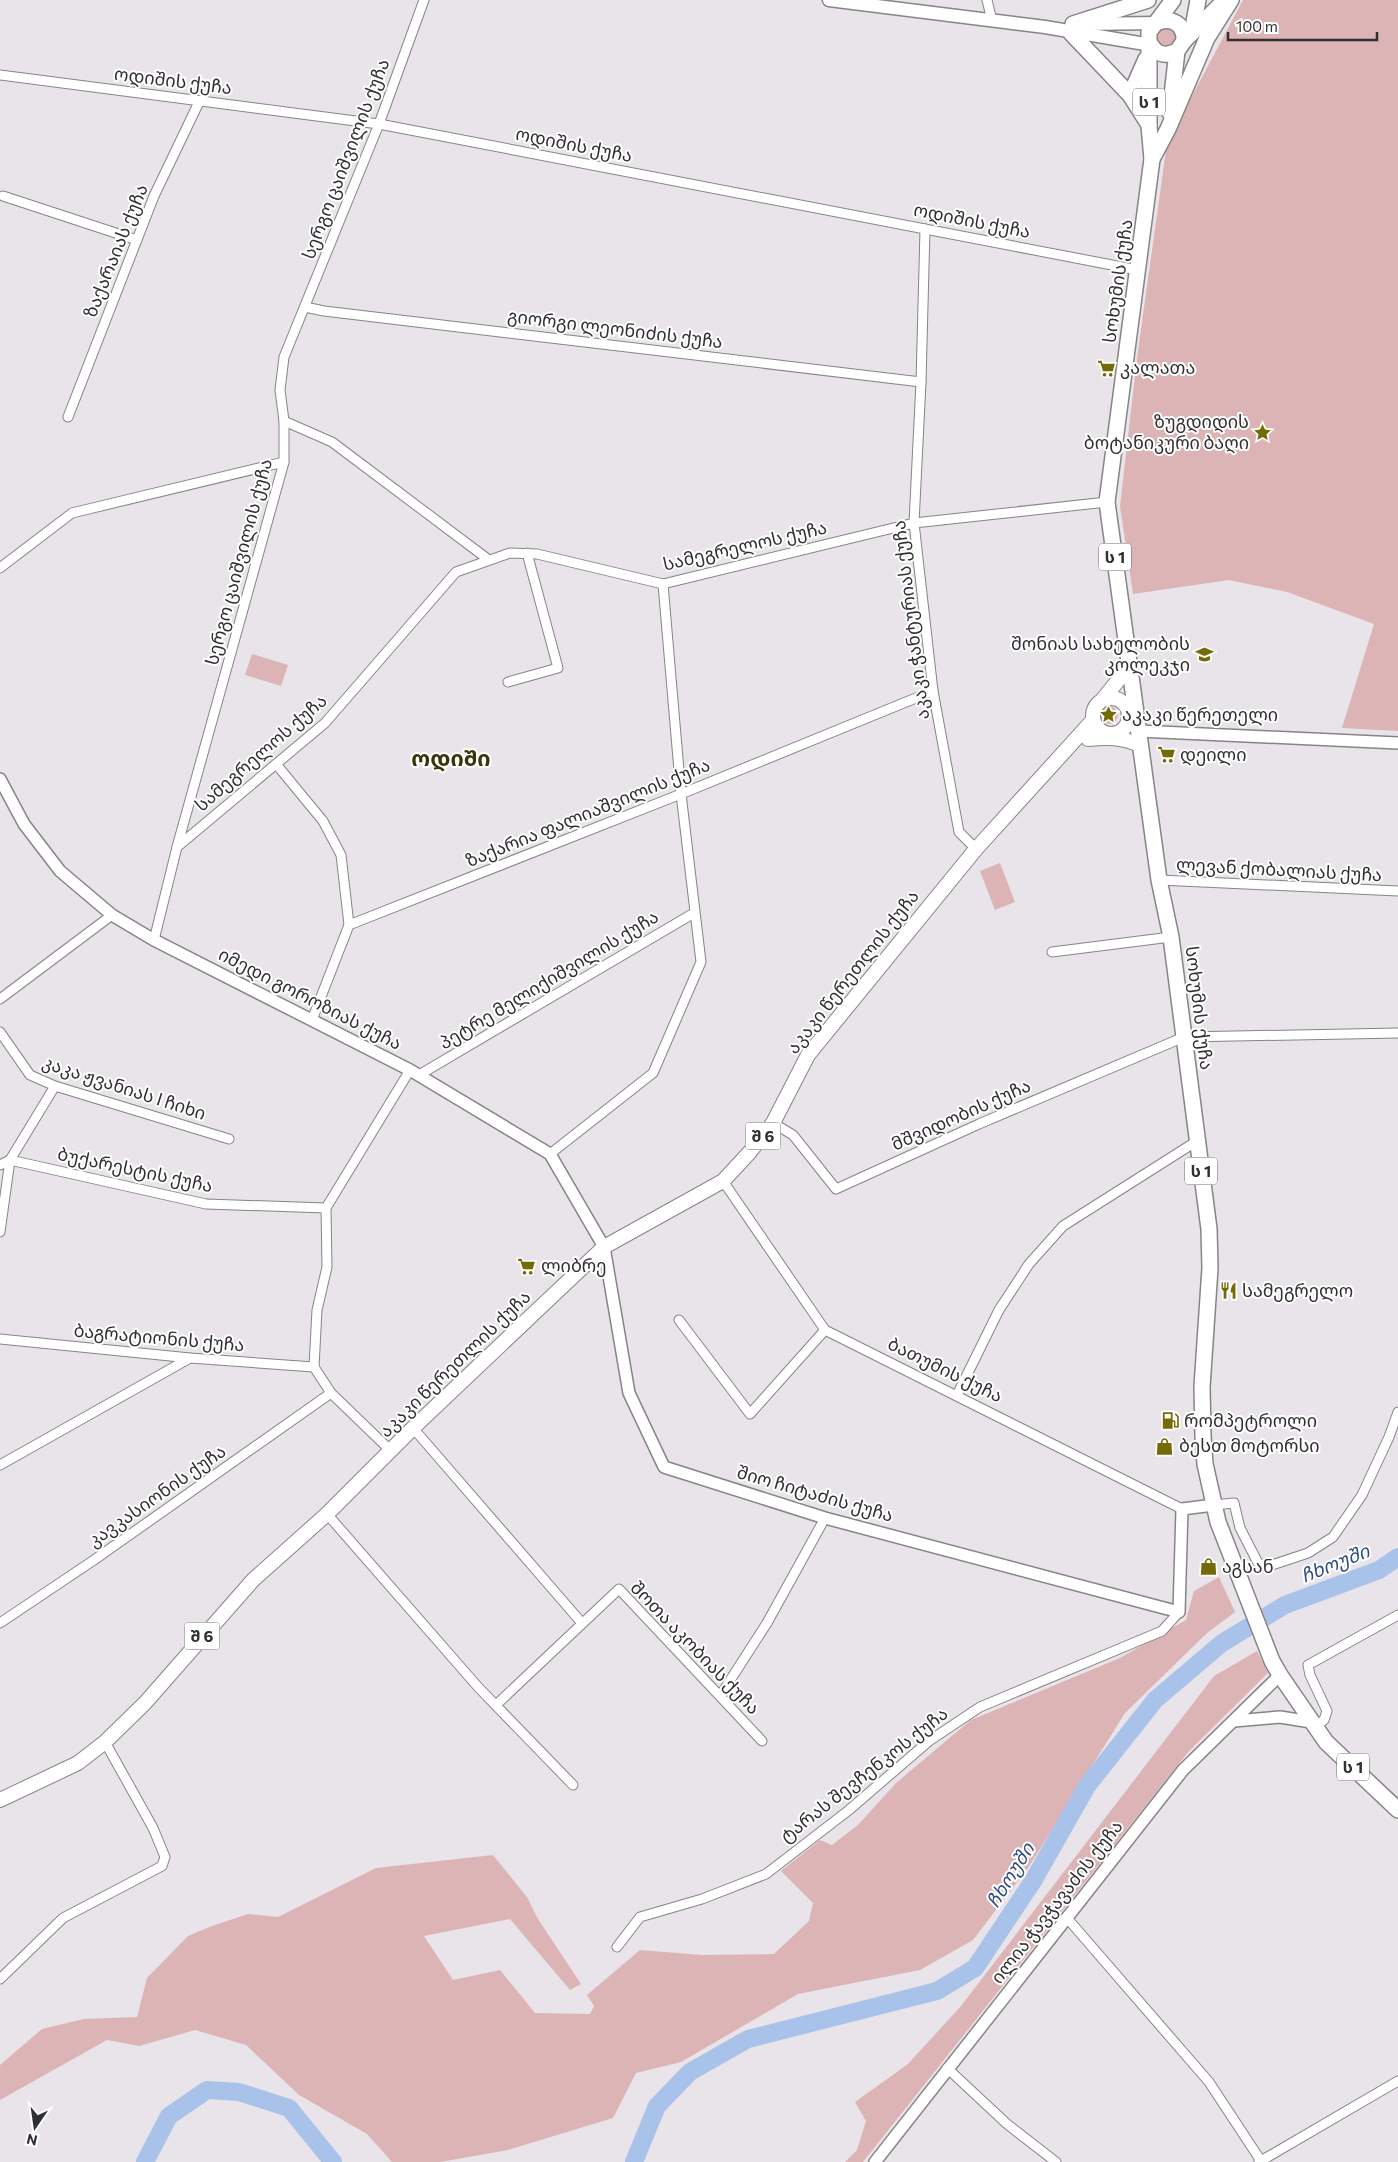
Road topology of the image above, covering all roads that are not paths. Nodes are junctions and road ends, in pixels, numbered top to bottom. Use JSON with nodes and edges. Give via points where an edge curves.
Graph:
{"nodes":[{"id":1,"x":424,"y":0,"type":"edge"},
{"id":2,"x":829,"y":0,"type":"edge"},
{"id":3,"x":986,"y":0,"type":"edge"},
{"id":4,"x":1148,"y":0,"type":"edge"},
{"id":5,"x":1173,"y":0,"type":"edge"},
{"id":6,"x":1198,"y":0,"type":"edge"},
{"id":7,"x":1225,"y":0,"type":"edge"},
{"id":8,"x":1231,"y":0,"type":"edge"},
{"id":9,"x":992,"y":21,"type":"junction"},
{"id":10,"x":1156,"y":23,"type":"junction"},
{"id":11,"x":1072,"y":28,"type":"junction"},
{"id":12,"x":1184,"y":42,"type":"junction"},
{"id":13,"x":1149,"y":50,"type":"junction"},
{"id":14,"x":0,"y":75,"type":"edge"},
{"id":15,"x":1130,"y":95,"type":"junction"},
{"id":16,"x":200,"y":100,"type":"junction"},
{"id":17,"x":379,"y":124,"type":"junction"},
{"id":18,"x":1149,"y":126,"type":"junction"},
{"id":19,"x":1168,"y":129,"type":"junction"},
{"id":20,"x":1152,"y":159,"type":"junction"},
{"id":21,"x":3,"y":196,"type":"dead end"},
{"id":22,"x":924,"y":229,"type":"junction"},
{"id":23,"x":137,"y":240,"type":"junction"},
{"id":24,"x":1138,"y":270,"type":"junction"},
{"id":25,"x":305,"y":307,"type":"junction"},
{"id":26,"x":921,"y":382,"type":"junction"},
{"id":27,"x":68,"y":417,"type":"dead end"},
{"id":28,"x":284,"y":421,"type":"junction"},
{"id":29,"x":284,"y":462,"type":"junction"},
{"id":30,"x":1107,"y":502,"type":"junction"},
{"id":31,"x":914,"y":523,"type":"junction"},
{"id":32,"x":527,"y":553,"type":"junction"},
{"id":33,"x":489,"y":560,"type":"junction"},
{"id":34,"x":0,"y":568,"type":"edge"},
{"id":35,"x":663,"y":584,"type":"junction"},
{"id":36,"x":1129,"y":667,"type":"junction"},
{"id":37,"x":508,"y":682,"type":"dead end"},
{"id":38,"x":933,"y":691,"type":"junction"},
{"id":39,"x":1103,"y":699,"type":"junction"},
{"id":40,"x":1130,"y":706,"type":"junction"},
{"id":41,"x":1093,"y":720,"type":"junction"},
{"id":42,"x":1112,"y":733,"type":"junction"},
{"id":43,"x":1088,"y":739,"type":"junction"},
{"id":44,"x":1140,"y":739,"type":"junction"},
{"id":45,"x":1398,"y":743,"type":"edge"},
{"id":46,"x":1065,"y":750,"type":"junction"},
{"id":47,"x":276,"y":764,"type":"junction"},
{"id":48,"x":0,"y":778,"type":"edge"},
{"id":49,"x":681,"y":794,"type":"junction"},
{"id":50,"x":177,"y":847,"type":"junction"},
{"id":51,"x":976,"y":849,"type":"junction"},
{"id":52,"x":1159,"y":880,"type":"junction"},
{"id":53,"x":1398,"y":891,"type":"edge"},
{"id":54,"x":694,"y":913,"type":"junction"},
{"id":55,"x":112,"y":915,"type":"junction"},
{"id":56,"x":349,"y":925,"type":"junction"},
{"id":57,"x":1171,"y":938,"type":"junction"},
{"id":58,"x":154,"y":940,"type":"junction"},
{"id":59,"x":1052,"y":952,"type":"dead end"},
{"id":60,"x":0,"y":999,"type":"edge"},
{"id":61,"x":312,"y":1020,"type":"junction"},
{"id":62,"x":0,"y":1032,"type":"edge"},
{"id":63,"x":1398,"y":1033,"type":"edge"},
{"id":64,"x":1184,"y":1036,"type":"junction"},
{"id":65,"x":415,"y":1073,"type":"junction"},
{"id":66,"x":55,"y":1086,"type":"junction"},
{"id":67,"x":773,"y":1122,"type":"junction"},
{"id":68,"x":229,"y":1139,"type":"dead end"},
{"id":69,"x":1197,"y":1141,"type":"junction"},
{"id":70,"x":550,"y":1154,"type":"junction"},
{"id":71,"x":10,"y":1160,"type":"junction"},
{"id":72,"x":0,"y":1165,"type":"edge"},
{"id":73,"x":723,"y":1181,"type":"junction"},
{"id":74,"x":326,"y":1208,"type":"junction"},
{"id":75,"x":0,"y":1232,"type":"edge"},
{"id":76,"x":604,"y":1247,"type":"junction"},
{"id":77,"x":679,"y":1320,"type":"dead end"},
{"id":78,"x":825,"y":1330,"type":"junction"},
{"id":79,"x":0,"y":1339,"type":"edge"},
{"id":80,"x":190,"y":1358,"type":"junction"},
{"id":81,"x":314,"y":1367,"type":"junction"},
{"id":82,"x":331,"y":1393,"type":"junction"},
{"id":83,"x":957,"y":1395,"type":"junction"},
{"id":84,"x":1398,"y":1412,"type":"edge"},
{"id":85,"x":413,"y":1428,"type":"junction"},
{"id":86,"x":391,"y":1451,"type":"junction"},
{"id":87,"x":0,"y":1465,"type":"edge"},
{"id":88,"x":1214,"y":1505,"type":"junction"},
{"id":89,"x":1182,"y":1509,"type":"junction"},
{"id":90,"x":327,"y":1514,"type":"junction"},
{"id":91,"x":826,"y":1518,"type":"junction"},
{"id":92,"x":1179,"y":1612,"type":"junction"},
{"id":93,"x":1398,"y":1615,"type":"edge"},
{"id":94,"x":581,"y":1622,"type":"junction"},
{"id":95,"x":0,"y":1623,"type":"edge"},
{"id":96,"x":1280,"y":1675,"type":"junction"},
{"id":97,"x":720,"y":1696,"type":"junction"},
{"id":98,"x":496,"y":1704,"type":"junction"},
{"id":99,"x":1234,"y":1721,"type":"junction"},
{"id":100,"x":1313,"y":1724,"type":"junction"},
{"id":101,"x":762,"y":1741,"type":"dead end"},
{"id":102,"x":106,"y":1742,"type":"junction"},
{"id":103,"x":573,"y":1785,"type":"dead end"},
{"id":104,"x":0,"y":1800,"type":"edge"},
{"id":105,"x":1396,"y":1804,"type":"edge"},
{"id":106,"x":1067,"y":1918,"type":"junction"},
{"id":107,"x":617,"y":1947,"type":"dead end"},
{"id":108,"x":0,"y":1979,"type":"edge"},
{"id":109,"x":947,"y":2068,"type":"junction"},
{"id":110,"x":1398,"y":2081,"type":"edge"},
{"id":111,"x":875,"y":2162,"type":"edge"},
{"id":112,"x":1056,"y":2162,"type":"edge"},
{"id":113,"x":1260,"y":2162,"type":"edge"}],
"edges":[{"from":1,"to":17,"type":"street","name":"სერგო ცაიშვილის ქუჩა"},
{"from":2,"to":9,"type":"main road"},
{"from":3,"to":9,"type":"street"},
{"from":4,"to":11,"type":"highway"},
{"from":5,"to":10,"type":"highway"},
{"from":6,"to":12,"type":"highway"},
{"from":7,"to":12,"type":"highway"},
{"from":8,"to":19,"type":"highway","via":[[1208,38]]},
{"from":9,"to":11,"type":"main road"},
{"from":10,"to":11,"type":"main road"},
{"from":10,"to":12,"type":"highway","via":[[1176,22],[1183,32]]},
{"from":10,"to":13,"type":"highway","via":[[1149,32]]},
{"from":11,"to":13,"type":"main road"},
{"from":11,"to":15,"type":"highway"},
{"from":12,"to":13,"type":"highway","via":[[1164,55]]},
{"from":12,"to":19,"type":"highway","number":"ს 1"},
{"from":13,"to":15,"type":"highway"},
{"from":13,"to":18,"type":"highway","number":"ს 1"},
{"from":14,"to":16,"type":"street","name":"ოდიშის ქუჩა"},
{"from":15,"to":18,"type":"highway"},
{"from":16,"to":17,"type":"street","name":"ოდიშის ქუჩა"},
{"from":16,"to":23,"type":"street","name":"ზაქარაიას ქუჩა","via":[[154,196]]},
{"from":17,"to":22,"type":"street","name":"ოდიშის ქუჩა"},
{"from":17,"to":25,"type":"street","name":"სერგო ცაიშვილის ქუჩა"},
{"from":18,"to":20,"type":"highway","number":"ს 1"},
{"from":19,"to":20,"type":"highway","number":"ს 1"},
{"from":20,"to":24,"type":"highway","name":"სოხუმის ქუჩა","number":"ს 1"},
{"from":21,"to":23,"type":"street"},
{"from":22,"to":24,"type":"street","name":"ოდიშის ქუჩა"},
{"from":22,"to":26,"type":"street","name":"აკაკი ჭანტურიას ქუჩა"},
{"from":23,"to":27,"type":"street","name":"ზაქარაიას ქუჩა"},
{"from":24,"to":30,"type":"highway","name":"სოხუმის ქუჩა","number":"ს 1"},
{"from":25,"to":26,"type":"street","name":"გიორგი ლეონიძის ქუჩა"},
{"from":25,"to":28,"type":"street","name":"სერგო ცაიშვილის ქუჩა","via":[[284,357],[280,390]]},
{"from":26,"to":31,"type":"street","name":"აკაკი ჭანტურიას ქუჩა"},
{"from":28,"to":29,"type":"street","name":"სერგო ცაიშვილის ქუჩა"},
{"from":28,"to":33,"type":"street","via":[[332,442]]},
{"from":29,"to":34,"type":"street","via":[[72,513]]},
{"from":29,"to":50,"type":"street","name":"სერგო ცაიშვილის ქუჩა"},
{"from":30,"to":31,"type":"street","name":"სამეგრელოს ქუჩა"},
{"from":30,"to":36,"type":"highway","name":"სოხუმის ქუჩა","number":"ს 1"},
{"from":31,"to":35,"type":"street","name":"სამეგრელოს ქუჩა"},
{"from":31,"to":38,"type":"street","name":"აკაკი ჭანტურიას ქუჩა"},
{"from":32,"to":33,"type":"street","name":"სამეგრელოს ქუჩა","via":[[510,553]]},
{"from":32,"to":35,"type":"street","name":"სამეგრელოს ქუჩა"},
{"from":32,"to":37,"type":"street","via":[[558,668]]},
{"from":33,"to":47,"type":"street","name":"სამეგრელოს ქუჩა","via":[[456,572],[325,723]]},
{"from":35,"to":49,"type":"street"},
{"from":36,"to":39,"type":"main road","number":"შ 6"},
{"from":36,"to":40,"type":"highway","name":"სოხუმის ქუჩა","number":"ს 1"},
{"from":38,"to":49,"type":"street","name":"ზაქარია ფალიაშვილის ქუჩა"},
{"from":38,"to":51,"type":"street","name":"აკაკი ჭანტურიას ქუჩა","via":[[959,832]]},
{"from":39,"to":40,"type":"main road","via":[[1110,698]]},
{"from":39,"to":41,"type":"main road","number":"შ 6","via":[[1096,704]]},
{"from":40,"to":42,"type":"main road","via":[[1127,723]]},
{"from":40,"to":44,"type":"highway","name":"სოხუმის ქუჩა","number":"ს 1"},
{"from":41,"to":42,"type":"main road","via":[[1096,727]]},
{"from":41,"to":46,"type":"main road","number":"შ 6"},
{"from":42,"to":43,"type":"main road","number":"შ 6"},
{"from":42,"to":44,"type":"main road","number":"შ 6"},
{"from":43,"to":44,"type":"main road","number":"შ 6"},
{"from":43,"to":46,"type":"main road","number":"შ 6"},
{"from":44,"to":45,"type":"street"},
{"from":44,"to":52,"type":"highway","name":"სოხუმის ქუჩა","number":"ს 1"},
{"from":46,"to":51,"type":"main road","name":"აკაკი წერეთლის ქუჩა","number":"შ 6"},
{"from":47,"to":50,"type":"street","name":"სამეგრელოს ქუჩა"},
{"from":47,"to":56,"type":"street","via":[[323,821],[341,855]]},
{"from":48,"to":55,"type":"street","name":"იმედი გოროზიას ქუჩა","via":[[24,824],[60,871]]},
{"from":49,"to":54,"type":"street"},
{"from":49,"to":56,"type":"street","name":"ზაქარია ფალიაშვილის ქუჩა"},
{"from":50,"to":58,"type":"street","name":"სერგო ცაიშვილის ქუჩა"},
{"from":51,"to":67,"type":"main road","name":"აკაკი წერეთლის ქუჩა","number":"შ 6","via":[[808,1055]]},
{"from":52,"to":53,"type":"street","name":"ლევან ქობალიას ქუჩა"},
{"from":52,"to":57,"type":"highway","name":"სოხუმის ქუჩა","number":"ს 1"},
{"from":54,"to":65,"type":"street","name":"პეტრე მელიქიშვილის ქუჩა"},
{"from":54,"to":70,"type":"street","via":[[700,962],[653,1073]]},
{"from":55,"to":58,"type":"street","name":"იმედი გოროზიას ქუჩა"},
{"from":55,"to":60,"type":"street"},
{"from":56,"to":61,"type":"street"},
{"from":57,"to":59,"type":"street"},
{"from":57,"to":64,"type":"highway","name":"სოხუმის ქუჩა","number":"ს 1"},
{"from":58,"to":61,"type":"street","name":"იმედი გოროზიას ქუჩა"},
{"from":61,"to":65,"type":"street","name":"იმედი გოროზიას ქუჩა"},
{"from":62,"to":66,"type":"street","name":"კაკა ჟვანიას I ჩიხი","via":[[30,1076]]},
{"from":63,"to":64,"type":"street"},
{"from":64,"to":67,"type":"street","name":"მშვიდობის ქუჩა","via":[[836,1189],[793,1135]]},
{"from":64,"to":69,"type":"highway","name":"სოხუმის ქუჩა","number":"ს 1"},
{"from":65,"to":70,"type":"street","name":"იმედი გოროზიას ქუჩა"},
{"from":65,"to":74,"type":"street"},
{"from":66,"to":68,"type":"street","name":"კაკა ჟვანიას I ჩიხი"},
{"from":66,"to":71,"type":"street"},
{"from":67,"to":73,"type":"main road","name":"აკაკი წერეთლის ქუჩა","number":"შ 6"},
{"from":69,"to":83,"type":"street","via":[[1063,1226],[1029,1264],[999,1310]]},
{"from":69,"to":88,"type":"highway","name":"სოხუმის ქუჩა","number":"ს 1","via":[[1209,1229],[1210,1268],[1202,1436]]},
{"from":70,"to":76,"type":"street","name":"იმედი გოროზიას ქუჩა"},
{"from":71,"to":72,"type":"street"},
{"from":71,"to":74,"type":"street","name":"ბუქარესტის ქუჩა","via":[[206,1204]]},
{"from":71,"to":75,"type":"street"},
{"from":73,"to":76,"type":"main road","name":"აკაკი წერეთლის ქუჩა","number":"შ 6"},
{"from":73,"to":78,"type":"street","name":"ბათუმის ქუჩა"},
{"from":74,"to":81,"type":"street","via":[[327,1266],[317,1310]]},
{"from":76,"to":85,"type":"main road","name":"აკაკი წერეთლის ქუჩა","number":"შ 6"},
{"from":76,"to":91,"type":"street","name":"შიო ჩიტაძის ქუჩა","via":[[629,1393],[664,1467]]},
{"from":77,"to":78,"type":"street","via":[[750,1414]]},
{"from":78,"to":83,"type":"street","name":"ბათუმის ქუჩა"},
{"from":79,"to":80,"type":"street","name":"ბაგრატიონის ქუჩა"},
{"from":80,"to":81,"type":"street","name":"ბაგრატიონის ქუჩა"},
{"from":80,"to":87,"type":"street"},
{"from":81,"to":82,"type":"street"},
{"from":82,"to":86,"type":"street"},
{"from":82,"to":95,"type":"street","name":"კავკასიონის ქუჩა"},
{"from":83,"to":89,"type":"street","name":"ბათუმის ქუჩა"},
{"from":84,"to":88,"type":"street","via":[[1362,1495],[1332,1537],[1308,1553],[1269,1566],[1258,1564],[1240,1528],[1234,1503]]},
{"from":85,"to":86,"type":"main road","name":"აკაკი წერეთლის ქუჩა","number":"შ 6"},
{"from":85,"to":94,"type":"street"},
{"from":86,"to":90,"type":"main road","name":"აკაკი წერეთლის ქუჩა","number":"შ 6"},
{"from":88,"to":89,"type":"street"},
{"from":88,"to":96,"type":"highway","name":"სოხუმის ქუჩა","number":"ს 1"},
{"from":89,"to":92,"type":"street"},
{"from":90,"to":98,"type":"street"},
{"from":90,"to":102,"type":"main road","name":"აკაკი წერეთლის ქუჩა","number":"შ 6","via":[[253,1580],[145,1704]]},
{"from":91,"to":92,"type":"street","name":"შიო ჩიტაძის ქუჩა"},
{"from":91,"to":97,"type":"street","via":[[767,1622]]},
{"from":92,"to":107,"type":"street","name":"ტარას შევჩენკოს ქუჩა","via":[[1162,1631],[980,1707],[929,1741],[849,1810],[766,1874],[702,1899],[640,1917]]},
{"from":93,"to":100,"type":"street","via":[[1308,1665],[1327,1711],[1324,1720]]},
{"from":94,"to":97,"type":"street","name":"შოთა აკობიას ქუჩა","via":[[619,1589]]},
{"from":94,"to":98,"type":"street","name":"შოთა აკობიას ქუჩა"},
{"from":96,"to":99,"type":"street","name":"ილია ჭავჭავაძის ქუჩა"},
{"from":96,"to":100,"type":"highway","name":"სოხუმის ქუჩა","number":"ს 1"},
{"from":97,"to":101,"type":"street","name":"შოთა აკობიას ქუჩა"},
{"from":98,"to":103,"type":"street"},
{"from":99,"to":100,"type":"street","via":[[1280,1716]]},
{"from":99,"to":106,"type":"street","name":"ილია ჭავჭავაძის ქუჩა","via":[[1183,1770]]},
{"from":100,"to":105,"type":"highway","name":"სოხუმის ქუჩა","number":"ს 1","via":[[1326,1742]]},
{"from":102,"to":104,"type":"main road","name":"აკაკი წერეთლის ქუჩა","number":"შ 6","via":[[78,1763]]},
{"from":102,"to":108,"type":"street","via":[[153,1828],[165,1857],[162,1866],[63,1918]]},
{"from":106,"to":109,"type":"street","name":"ილია ჭავჭავაძის ქუჩა"},
{"from":106,"to":113,"type":"street","via":[[1209,2082]]},
{"from":109,"to":111,"type":"street","name":"ილია ჭავჭავაძის ქუჩა"},
{"from":109,"to":112,"type":"street","via":[[1007,2124]]},
{"from":110,"to":113,"type":"street"}]}
